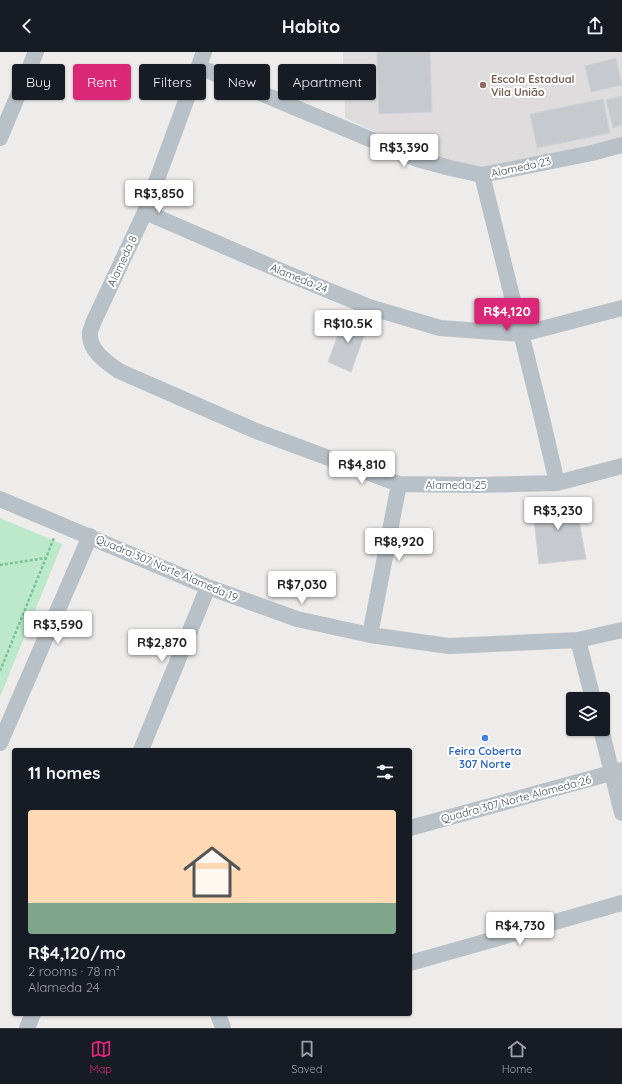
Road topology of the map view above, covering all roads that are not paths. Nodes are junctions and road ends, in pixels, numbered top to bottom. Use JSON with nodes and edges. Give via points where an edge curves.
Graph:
{"nodes":[{"id":1,"x":36,"y":52,"type":"edge"},
{"id":2,"x":202,"y":59,"type":"edge"},
{"id":3,"x":0,"y":138,"type":"edge"},
{"id":4,"x":622,"y":145,"type":"edge"},
{"id":5,"x":482,"y":175,"type":"junction"},
{"id":6,"x":145,"y":212,"type":"junction"},
{"id":7,"x":622,"y":308,"type":"edge"},
{"id":8,"x":522,"y":334,"type":"junction"},
{"id":9,"x":119,"y":371,"type":"joint"},
{"id":10,"x":622,"y":466,"type":"edge"},
{"id":11,"x":557,"y":483,"type":"junction"},
{"id":12,"x":399,"y":484,"type":"junction"},
{"id":13,"x":0,"y":498,"type":"edge"},
{"id":14,"x":90,"y":536,"type":"junction"},
{"id":15,"x":208,"y":587,"type":"junction"},
{"id":16,"x":622,"y":630,"type":"edge"},
{"id":17,"x":370,"y":635,"type":"junction"},
{"id":18,"x":578,"y":640,"type":"junction"},
{"id":19,"x":591,"y":692,"type":"edge"},
{"id":20,"x":604,"y":736,"type":"edge"},
{"id":21,"x":0,"y":743,"type":"edge"},
{"id":22,"x":142,"y":748,"type":"edge"},
{"id":23,"x":617,"y":771,"type":"edge"},
{"id":24,"x":622,"y":813,"type":"edge"},
{"id":25,"x":412,"y":827,"type":"edge"},
{"id":26,"x":622,"y":903,"type":"edge"},
{"id":27,"x":412,"y":961,"type":"edge"},
{"id":28,"x":32,"y":1016,"type":"edge"},
{"id":29,"x":219,"y":1016,"type":"edge"},
{"id":30,"x":27,"y":1028,"type":"edge"},
{"id":31,"x":223,"y":1028,"type":"edge"}],
"edges":[{"from":1,"to":3,"type":"street"},
{"from":2,"to":5,"type":"street","name":"Alameda 23","via":[[417,159]]},
{"from":2,"to":6,"type":"street","name":"Alameda 8"},
{"from":4,"to":5,"type":"street","name":"Alameda 23"},
{"from":5,"to":8,"type":"street"},
{"from":6,"to":8,"type":"street","name":"Alameda 24","via":[[369,306],[440,328]]},
{"from":6,"to":9,"type":"street","name":"Alameda 8","via":[[90,334],[92,346],[98,354]]},
{"from":7,"to":8,"type":"street","name":"Alameda 24"},
{"from":8,"to":11,"type":"street"},
{"from":9,"to":12,"type":"street","name":"Alameda 25","via":[[256,431]]},
{"from":10,"to":11,"type":"street","name":"Alameda 25"},
{"from":11,"to":12,"type":"street","name":"Alameda 25"},
{"from":12,"to":17,"type":"street"},
{"from":13,"to":14,"type":"street","name":"Quadra 307 Norte Alameda 19"},
{"from":14,"to":15,"type":"street","name":"Quadra 307 Norte Alameda 19"},
{"from":14,"to":21,"type":"street"},
{"from":15,"to":17,"type":"street","name":"Quadra 307 Norte Alameda 19","via":[[297,619]]},
{"from":15,"to":22,"type":"street"},
{"from":16,"to":18,"type":"street","name":"Quadra 307 Norte Alameda 19"},
{"from":17,"to":18,"type":"street","name":"Quadra 307 Norte Alameda 19","via":[[449,646]]},
{"from":18,"to":19,"type":"street"},
{"from":20,"to":23,"type":"street"},
{"from":23,"to":24,"type":"street"},
{"from":23,"to":25,"type":"street","name":"Quadra 307 Norte Alameda 26"},
{"from":26,"to":27,"type":"street"},
{"from":28,"to":30,"type":"street"},
{"from":29,"to":31,"type":"street"}]}
